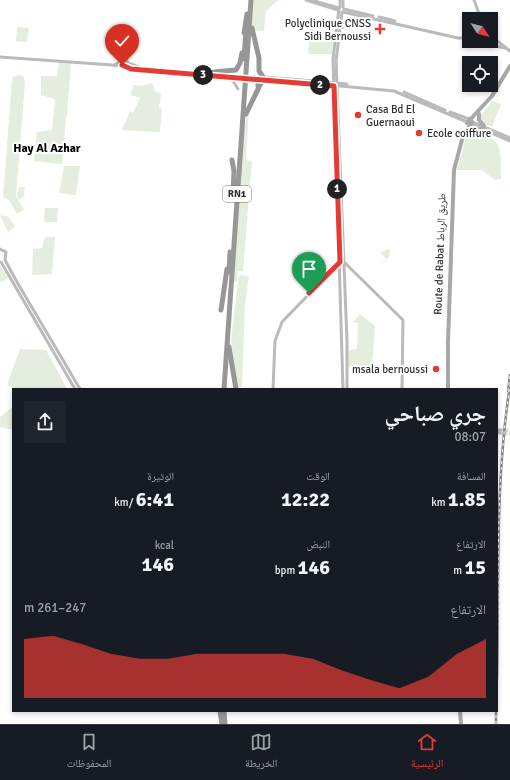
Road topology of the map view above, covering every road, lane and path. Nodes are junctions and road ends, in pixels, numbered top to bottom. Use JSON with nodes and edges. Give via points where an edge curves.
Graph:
{"nodes":[{"id":1,"x":248,"y":0,"type":"edge"},
{"id":2,"x":251,"y":0,"type":"edge"},
{"id":3,"x":342,"y":0,"type":"edge"},
{"id":4,"x":475,"y":0,"type":"edge"},
{"id":5,"x":310,"y":1,"type":"edge"},
{"id":6,"x":341,"y":10,"type":"junction"},
{"id":7,"x":479,"y":12,"type":"edge"},
{"id":8,"x":247,"y":14,"type":"junction"},
{"id":9,"x":462,"y":38,"type":"edge"},
{"id":10,"x":498,"y":43,"type":"edge"},
{"id":11,"x":498,"y":46,"type":"edge"},
{"id":12,"x":505,"y":48,"type":"junction"},
{"id":13,"x":510,"y":51,"type":"edge"},
{"id":14,"x":0,"y":57,"type":"edge"},
{"id":15,"x":248,"y":58,"type":"junction"},
{"id":16,"x":121,"y":62,"type":"junction"},
{"id":17,"x":112,"y":65,"type":"junction"},
{"id":18,"x":125,"y":65,"type":"junction"},
{"id":19,"x":510,"y":66,"type":"edge"},
{"id":20,"x":510,"y":71,"type":"edge"},
{"id":21,"x":206,"y":75,"type":"junction"},
{"id":22,"x":253,"y":76,"type":"junction"},
{"id":23,"x":264,"y":78,"type":"junction"},
{"id":24,"x":336,"y":84,"type":"junction"},
{"id":25,"x":238,"y":89,"type":"dead end"},
{"id":26,"x":245,"y":89,"type":"junction"},
{"id":27,"x":492,"y":97,"type":"junction"},
{"id":28,"x":479,"y":114,"type":"junction"},
{"id":29,"x":469,"y":121,"type":"junction"},
{"id":30,"x":483,"y":128,"type":"junction"},
{"id":31,"x":463,"y":136,"type":"junction"},
{"id":32,"x":510,"y":140,"type":"edge"},
{"id":33,"x":240,"y":144,"type":"junction"},
{"id":34,"x":232,"y":160,"type":"dead end"},
{"id":35,"x":234,"y":197,"type":"junction"},
{"id":36,"x":0,"y":249,"type":"edge"},
{"id":37,"x":229,"y":258,"type":"junction"},
{"id":38,"x":5,"y":260,"type":"junction"},
{"id":39,"x":0,"y":262,"type":"edge"},
{"id":40,"x":342,"y":262,"type":"junction"},
{"id":41,"x":221,"y":310,"type":"dead end"},
{"id":42,"x":228,"y":326,"type":"junction"},
{"id":43,"x":344,"y":330,"type":"junction"},
{"id":44,"x":74,"y":388,"type":"edge"},
{"id":45,"x":79,"y":388,"type":"edge"},
{"id":46,"x":223,"y":388,"type":"edge"},
{"id":47,"x":235,"y":388,"type":"edge"},
{"id":48,"x":235,"y":388,"type":"edge"},
{"id":49,"x":273,"y":388,"type":"edge"},
{"id":50,"x":343,"y":388,"type":"edge"},
{"id":51,"x":347,"y":388,"type":"edge"},
{"id":52,"x":402,"y":388,"type":"edge"},
{"id":53,"x":447,"y":388,"type":"edge"},
{"id":54,"x":447,"y":388,"type":"edge"},
{"id":55,"x":220,"y":712,"type":"edge"},
{"id":56,"x":224,"y":712,"type":"edge"},
{"id":57,"x":459,"y":712,"type":"edge"},
{"id":58,"x":222,"y":724,"type":"edge"},
{"id":59,"x":225,"y":724,"type":"edge"},
{"id":60,"x":460,"y":724,"type":"edge"}],
"edges":[{"from":1,"to":8,"type":"highway","number":"RN1"},
{"from":2,"to":15,"type":"highway","number":"RN1"},
{"from":2,"to":23,"type":"highway","via":[[254,43],[259,58],[259,72]]},
{"from":3,"to":6,"type":"street"},
{"from":4,"to":7,"type":"street"},
{"from":5,"to":6,"type":"street"},
{"from":6,"to":9,"type":"street"},
{"from":6,"to":24,"type":"street"},
{"from":8,"to":21,"type":"highway","via":[[238,68],[234,71]]},
{"from":8,"to":35,"type":"highway","number":"RN1"},
{"from":10,"to":12,"type":"street"},
{"from":11,"to":12,"type":"street"},
{"from":12,"to":13,"type":"street"},
{"from":14,"to":17,"type":"street"},
{"from":15,"to":22,"type":"highway","via":[[252,54],[257,57],[257,72]]},
{"from":15,"to":26,"type":"highway","number":"RN1"},
{"from":16,"to":17,"type":"street"},
{"from":16,"to":18,"type":"street"},
{"from":16,"to":18,"type":"street","via":[[125,60]]},
{"from":17,"to":18,"type":"street"},
{"from":18,"to":21,"type":"street"},
{"from":19,"to":27,"type":"main road","name":"Route de Rabat طريق الرباط"},
{"from":20,"to":27,"type":"main road","name":"Route de Rabat طريق الرباط"},
{"from":21,"to":22,"type":"street","bridge":true},
{"from":21,"to":25,"type":"street","via":[[230,79]]},
{"from":22,"to":23,"type":"street"},
{"from":22,"to":26,"type":"highway","via":[[259,82],[254,96],[248,97]]},
{"from":23,"to":24,"type":"street"},
{"from":23,"to":33,"type":"highway","via":[[248,107]]},
{"from":24,"to":29,"type":"street","via":[[395,89]]},
{"from":24,"to":40,"type":"street"},
{"from":26,"to":33,"type":"highway","number":"RN1"},
{"from":27,"to":28,"type":"main road","name":"Route de Rabat طريق الرباط"},
{"from":27,"to":29,"type":"main road","name":"Route de Rabat طريق الرباط"},
{"from":28,"to":29,"type":"main road","name":"Route de Rabat طريق الرباط"},
{"from":28,"to":30,"type":"main road"},
{"from":29,"to":30,"type":"street"},
{"from":29,"to":31,"type":"main road","name":"Route de Rabat طريق الرباط"},
{"from":29,"to":53,"type":"main road","name":"Route de Rabat طريق الرباط","via":[[457,146],[452,170],[446,342]]},
{"from":30,"to":31,"type":"main road"},
{"from":30,"to":32,"type":"street"},
{"from":31,"to":54,"type":"main road","name":"Route de Rabat طريق الرباط","via":[[456,159],[454,178]]},
{"from":33,"to":42,"type":"highway","number":"RN1"},
{"from":34,"to":35,"type":"highway"},
{"from":35,"to":37,"type":"highway","number":"RN1"},
{"from":36,"to":38,"type":"street","via":[[6,252]]},
{"from":37,"to":41,"type":"highway"},
{"from":37,"to":46,"type":"highway","number":"RN1"},
{"from":38,"to":39,"type":"street"},
{"from":38,"to":45,"type":"street"},
{"from":39,"to":44,"type":"street"},
{"from":40,"to":43,"type":"street"},
{"from":40,"to":49,"type":"street","via":[[284,319],[274,345]]},
{"from":40,"to":52,"type":"street","via":[[403,320]]},
{"from":42,"to":46,"type":"highway","number":"RN1"},
{"from":42,"to":47,"type":"highway"},
{"from":43,"to":50,"type":"street"},
{"from":43,"to":51,"type":"street"},
{"from":46,"to":48,"type":"highway","via":[[230,381]]},
{"from":55,"to":58,"type":"highway"},
{"from":56,"to":59,"type":"highway"},
{"from":57,"to":60,"type":"main road"}]}
